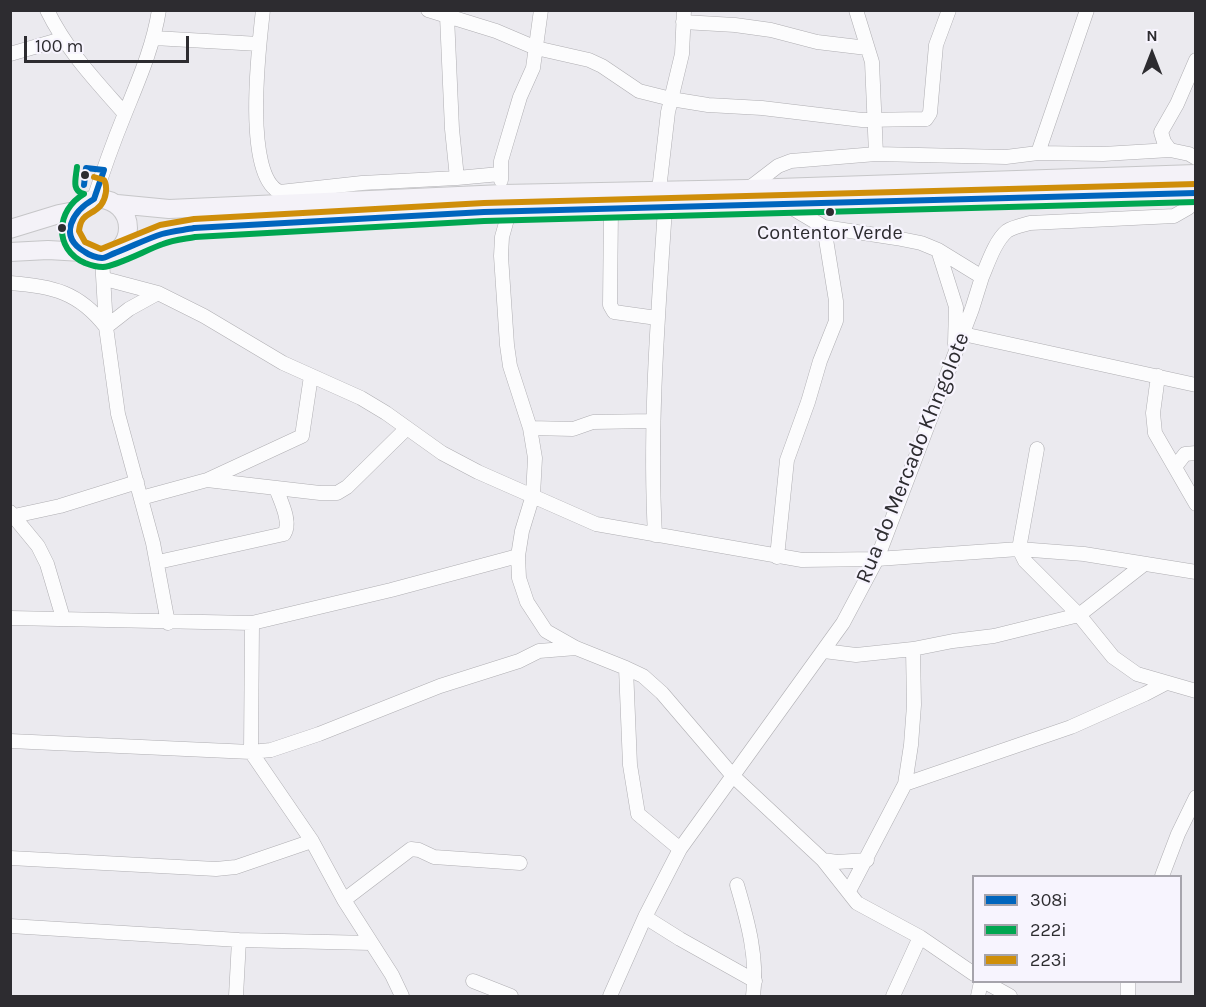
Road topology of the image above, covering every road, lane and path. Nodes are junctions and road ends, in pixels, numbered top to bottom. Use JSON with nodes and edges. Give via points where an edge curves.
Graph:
{"nodes":[{"id":1,"x":47,"y":10,"type":"edge"},
{"id":2,"x":159,"y":10,"type":"edge"},
{"id":3,"x":263,"y":10,"type":"edge"},
{"id":4,"x":428,"y":10,"type":"edge"},
{"id":5,"x":540,"y":10,"type":"edge"},
{"id":6,"x":856,"y":10,"type":"edge"},
{"id":7,"x":949,"y":10,"type":"edge"},
{"id":8,"x":1087,"y":10,"type":"edge"},
{"id":9,"x":447,"y":16,"type":"junction"},
{"id":10,"x":683,"y":16,"type":"edge"},
{"id":11,"x":154,"y":38,"type":"junction"},
{"id":12,"x":62,"y":39,"type":"junction"},
{"id":13,"x":260,"y":44,"type":"junction"},
{"id":14,"x":536,"y":48,"type":"junction"},
{"id":15,"x":867,"y":48,"type":"junction"},
{"id":16,"x":10,"y":54,"type":"edge"},
{"id":17,"x":1196,"y":60,"type":"edge"},
{"id":18,"x":671,"y":99,"type":"junction"},
{"id":19,"x":125,"y":114,"type":"junction"},
{"id":20,"x":876,"y":120,"type":"junction"},
{"id":21,"x":1170,"y":150,"type":"junction"},
{"id":22,"x":1038,"y":153,"type":"junction"},
{"id":23,"x":876,"y":154,"type":"junction"},
{"id":24,"x":1196,"y":158,"type":"edge"},
{"id":25,"x":500,"y":174,"type":"junction"},
{"id":26,"x":1196,"y":174,"type":"edge"},
{"id":27,"x":457,"y":178,"type":"junction"},
{"id":28,"x":659,"y":189,"type":"junction"},
{"id":29,"x":748,"y":189,"type":"junction"},
{"id":30,"x":1195,"y":193,"type":"edge"},
{"id":31,"x":503,"y":194,"type":"junction"},
{"id":32,"x":94,"y":199,"type":"junction"},
{"id":33,"x":117,"y":204,"type":"junction"},
{"id":34,"x":787,"y":205,"type":"junction"},
{"id":35,"x":665,"y":208,"type":"junction"},
{"id":36,"x":612,"y":209,"type":"junction"},
{"id":37,"x":75,"y":211,"type":"junction"},
{"id":38,"x":484,"y":212,"type":"junction"},
{"id":39,"x":509,"y":212,"type":"junction"},
{"id":40,"x":824,"y":227,"type":"junction"},
{"id":41,"x":10,"y":229,"type":"edge"},
{"id":42,"x":502,"y":237,"type":"junction"},
{"id":43,"x":121,"y":249,"type":"junction"},
{"id":44,"x":938,"y":250,"type":"junction"},
{"id":45,"x":10,"y":252,"type":"edge"},
{"id":46,"x":82,"y":252,"type":"junction"},
{"id":47,"x":102,"y":258,"type":"junction"},
{"id":48,"x":982,"y":277,"type":"junction"},
{"id":49,"x":105,"y":279,"type":"junction"},
{"id":50,"x":10,"y":283,"type":"edge"},
{"id":51,"x":158,"y":293,"type":"junction"},
{"id":52,"x":657,"y":318,"type":"junction"},
{"id":53,"x":106,"y":327,"type":"junction"},
{"id":54,"x":963,"y":334,"type":"junction"},
{"id":55,"x":955,"y":352,"type":"junction"},
{"id":56,"x":310,"y":376,"type":"junction"},
{"id":57,"x":1158,"y":376,"type":"junction"},
{"id":58,"x":1196,"y":385,"type":"edge"},
{"id":59,"x":652,"y":421,"type":"junction"},
{"id":60,"x":407,"y":428,"type":"junction"},
{"id":61,"x":530,"y":428,"type":"junction"},
{"id":62,"x":1037,"y":449,"type":"dead end"},
{"id":63,"x":1196,"y":453,"type":"edge"},
{"id":64,"x":1176,"y":466,"type":"junction"},
{"id":65,"x":207,"y":480,"type":"junction"},
{"id":66,"x":136,"y":482,"type":"junction"},
{"id":67,"x":276,"y":488,"type":"junction"},
{"id":68,"x":533,"y":495,"type":"junction"},
{"id":69,"x":141,"y":498,"type":"junction"},
{"id":70,"x":1196,"y":504,"type":"edge"},
{"id":71,"x":12,"y":514,"type":"edge"},
{"id":72,"x":655,"y":535,"type":"junction"},
{"id":73,"x":1019,"y":549,"type":"junction"},
{"id":74,"x":518,"y":556,"type":"junction"},
{"id":75,"x":777,"y":557,"type":"junction"},
{"id":76,"x":877,"y":559,"type":"junction"},
{"id":77,"x":158,"y":562,"type":"junction"},
{"id":78,"x":1143,"y":565,"type":"junction"},
{"id":79,"x":1196,"y":573,"type":"edge"},
{"id":80,"x":1079,"y":615,"type":"junction"},
{"id":81,"x":10,"y":618,"type":"edge"},
{"id":82,"x":63,"y":618,"type":"junction"},
{"id":83,"x":168,"y":622,"type":"junction"},
{"id":84,"x":252,"y":623,"type":"junction"},
{"id":85,"x":546,"y":631,"type":"junction"},
{"id":86,"x":576,"y":648,"type":"junction"},
{"id":87,"x":913,"y":649,"type":"junction"},
{"id":88,"x":539,"y":651,"type":"junction"},
{"id":89,"x":824,"y":651,"type":"junction"},
{"id":90,"x":626,"y":668,"type":"junction"},
{"id":91,"x":1166,"y":683,"type":"junction"},
{"id":92,"x":1196,"y":691,"type":"edge"},
{"id":93,"x":10,"y":741,"type":"edge"},
{"id":94,"x":250,"y":752,"type":"junction"},
{"id":95,"x":733,"y":776,"type":"junction"},
{"id":96,"x":904,"y":784,"type":"junction"},
{"id":97,"x":1196,"y":797,"type":"edge"},
{"id":98,"x":312,"y":841,"type":"junction"},
{"id":99,"x":680,"y":849,"type":"junction"},
{"id":100,"x":10,"y":858,"type":"edge"},
{"id":101,"x":824,"y":860,"type":"junction"},
{"id":102,"x":867,"y":860,"type":"junction"},
{"id":103,"x":520,"y":863,"type":"dead end"},
{"id":104,"x":1162,"y":875,"type":"edge"},
{"id":105,"x":737,"y":885,"type":"dead end"},
{"id":106,"x":849,"y":891,"type":"junction"},
{"id":107,"x":344,"y":900,"type":"junction"},
{"id":108,"x":645,"y":917,"type":"junction"},
{"id":109,"x":10,"y":926,"type":"edge"},
{"id":110,"x":920,"y":937,"type":"junction"},
{"id":111,"x":239,"y":940,"type":"junction"},
{"id":112,"x":370,"y":943,"type":"junction"},
{"id":113,"x":972,"y":973,"type":"edge"},
{"id":114,"x":473,"y":981,"type":"dead end"},
{"id":115,"x":755,"y":981,"type":"junction"},
{"id":116,"x":236,"y":996,"type":"edge"},
{"id":117,"x":402,"y":996,"type":"edge"},
{"id":118,"x":511,"y":996,"type":"edge"},
{"id":119,"x":610,"y":996,"type":"edge"},
{"id":120,"x":753,"y":996,"type":"edge"},
{"id":121,"x":893,"y":996,"type":"edge"}],
"edges":[{"from":1,"to":12,"type":"street"},
{"from":2,"to":11,"type":"street"},
{"from":3,"to":13,"type":"street"},
{"from":4,"to":9,"type":"street"},
{"from":5,"to":14,"type":"street"},
{"from":6,"to":15,"type":"street"},
{"from":7,"to":20,"type":"street","via":[[936,45],[930,113],[926,119]]},
{"from":8,"to":22,"type":"street"},
{"from":9,"to":14,"type":"street"},
{"from":9,"to":27,"type":"street"},
{"from":10,"to":15,"type":"street"},
{"from":10,"to":18,"type":"street","via":[[682,54]]},
{"from":11,"to":13,"type":"street"},
{"from":11,"to":19,"type":"street"},
{"from":12,"to":16,"type":"street"},
{"from":12,"to":19,"type":"street"},
{"from":13,"to":27,"type":"street","via":[[255,121],[264,170],[275,190]]},
{"from":14,"to":18,"type":"street","via":[[590,60],[639,91]]},
{"from":14,"to":25,"type":"street"},
{"from":15,"to":20,"type":"street","via":[[872,62]]},
{"from":17,"to":21,"type":"street","via":[[1161,132]]},
{"from":18,"to":20,"type":"street"},
{"from":18,"to":28,"type":"street"},
{"from":19,"to":32,"type":"street"},
{"from":20,"to":23,"type":"street"},
{"from":21,"to":22,"type":"street"},
{"from":21,"to":24,"type":"street"},
{"from":22,"to":23,"type":"street","via":[[1006,157]]},
{"from":23,"to":29,"type":"street","via":[[791,161]]},
{"from":25,"to":27,"type":"street"},
{"from":25,"to":31,"type":"street"},
{"from":26,"to":29,"type":"main road"},
{"from":28,"to":29,"type":"main road"},
{"from":28,"to":31,"type":"main road"},
{"from":30,"to":34,"type":"main road"},
{"from":30,"to":48,"type":"street","name":"Rua do Mercado Khngolote","via":[[1188,208],[1174,216],[1030,223],[1016,227],[1001,240]]},
{"from":31,"to":33,"type":"main road","via":[[169,210]]},
{"from":32,"to":33,"type":"main road"},
{"from":32,"to":37,"type":"main road"},
{"from":33,"to":43,"type":"main road","via":[[124,212],[129,231]]},
{"from":34,"to":35,"type":"main road"},
{"from":34,"to":40,"type":"street"},
{"from":35,"to":36,"type":"main road"},
{"from":35,"to":52,"type":"street"},
{"from":36,"to":39,"type":"main road"},
{"from":36,"to":52,"type":"street","via":[[609,305],[614,312]]},
{"from":37,"to":41,"type":"main road"},
{"from":37,"to":46,"type":"main road","via":[[70,233]]},
{"from":38,"to":39,"type":"main road"},
{"from":38,"to":42,"type":"street"},
{"from":38,"to":43,"type":"main road","via":[[194,228]]},
{"from":39,"to":42,"type":"street"},
{"from":40,"to":44,"type":"street","via":[[921,243]]},
{"from":40,"to":75,"type":"street","via":[[836,321],[787,460]]},
{"from":42,"to":61,"type":"street","via":[[507,345]]},
{"from":43,"to":47,"type":"main road"},
{"from":44,"to":48,"type":"street"},
{"from":44,"to":55,"type":"street","via":[[956,307]]},
{"from":45,"to":46,"type":"main road"},
{"from":46,"to":47,"type":"main road"},
{"from":47,"to":49,"type":"street"},
{"from":48,"to":54,"type":"street","name":"Rua do Mercado Khngolote"},
{"from":49,"to":51,"type":"street"},
{"from":49,"to":53,"type":"street"},
{"from":50,"to":53,"type":"street","via":[[44,286],[75,298],[93,310]]},
{"from":51,"to":53,"type":"street"},
{"from":51,"to":56,"type":"street"},
{"from":52,"to":59,"type":"street"},
{"from":53,"to":66,"type":"street","via":[[118,414]]},
{"from":54,"to":55,"type":"street","name":"Rua do Mercado Khngolote"},
{"from":54,"to":57,"type":"street"},
{"from":55,"to":76,"type":"street","name":"Rua do Mercado Khngolote"},
{"from":56,"to":60,"type":"street","via":[[361,398]]},
{"from":56,"to":65,"type":"street","via":[[302,436]]},
{"from":57,"to":58,"type":"street"},
{"from":57,"to":64,"type":"street","via":[[1153,413],[1155,433]]},
{"from":59,"to":61,"type":"street","via":[[593,422],[573,429]]},
{"from":59,"to":72,"type":"street"},
{"from":60,"to":67,"type":"street","via":[[337,493]]},
{"from":60,"to":68,"type":"street","via":[[442,453]]},
{"from":61,"to":68,"type":"street","via":[[535,458]]},
{"from":62,"to":73,"type":"street"},
{"from":63,"to":64,"type":"street","via":[[1185,454]]},
{"from":64,"to":70,"type":"street"},
{"from":65,"to":67,"type":"street"},
{"from":65,"to":69,"type":"street"},
{"from":66,"to":69,"type":"street"},
{"from":66,"to":71,"type":"street","via":[[60,506]]},
{"from":67,"to":77,"type":"street","via":[[287,524],[284,534]]},
{"from":68,"to":72,"type":"street","via":[[596,524]]},
{"from":68,"to":74,"type":"street"},
{"from":69,"to":77,"type":"street"},
{"from":71,"to":82,"type":"street","via":[[47,564]]},
{"from":72,"to":75,"type":"street"},
{"from":73,"to":76,"type":"street"},
{"from":73,"to":78,"type":"street","via":[[1084,554]]},
{"from":73,"to":80,"type":"street","via":[[1025,561]]},
{"from":74,"to":84,"type":"street"},
{"from":74,"to":85,"type":"street","via":[[519,578],[527,602]]},
{"from":75,"to":76,"type":"street","via":[[802,561]]},
{"from":76,"to":89,"type":"street","name":"Rua do Mercado Khngolote"},
{"from":77,"to":83,"type":"street"},
{"from":78,"to":79,"type":"street"},
{"from":78,"to":80,"type":"street"},
{"from":80,"to":87,"type":"street","via":[[994,636]]},
{"from":80,"to":91,"type":"street","via":[[1113,657],[1137,674]]},
{"from":81,"to":82,"type":"street"},
{"from":82,"to":83,"type":"street"},
{"from":83,"to":84,"type":"street"},
{"from":84,"to":94,"type":"street"},
{"from":85,"to":86,"type":"street"},
{"from":85,"to":88,"type":"street"},
{"from":86,"to":88,"type":"street"},
{"from":86,"to":90,"type":"street"},
{"from":87,"to":89,"type":"street","via":[[856,655]]},
{"from":87,"to":96,"type":"street","via":[[914,705]]},
{"from":88,"to":94,"type":"street","via":[[319,734],[271,750]]},
{"from":89,"to":95,"type":"street","name":"Rua do Mercado Khngolote"},
{"from":90,"to":95,"type":"street","via":[[644,676],[662,693]]},
{"from":90,"to":99,"type":"street","via":[[630,765],[638,814]]},
{"from":91,"to":92,"type":"street"},
{"from":91,"to":96,"type":"street","via":[[1071,728]]},
{"from":93,"to":94,"type":"street"},
{"from":94,"to":98,"type":"street"},
{"from":95,"to":99,"type":"street","name":"Rua do Mercado Khngolote"},
{"from":95,"to":101,"type":"street"},
{"from":96,"to":102,"type":"street"},
{"from":97,"to":104,"type":"street"},
{"from":98,"to":100,"type":"street","via":[[246,864],[216,869]]},
{"from":98,"to":107,"type":"street"},
{"from":99,"to":108,"type":"street","name":"Rua do Mercado Khngolote"},
{"from":101,"to":102,"type":"street"},
{"from":101,"to":106,"type":"street"},
{"from":102,"to":106,"type":"street"},
{"from":103,"to":107,"type":"street","via":[[434,857],[411,849]]},
{"from":105,"to":115,"type":"street","via":[[749,927]]},
{"from":106,"to":110,"type":"street","via":[[857,903]]},
{"from":107,"to":112,"type":"street"},
{"from":108,"to":115,"type":"street"},
{"from":108,"to":119,"type":"street","name":"Rua do Mercado Khngolote"},
{"from":109,"to":111,"type":"street"},
{"from":110,"to":113,"type":"street"},
{"from":110,"to":121,"type":"street"},
{"from":111,"to":112,"type":"street"},
{"from":111,"to":116,"type":"street"},
{"from":112,"to":117,"type":"street"},
{"from":114,"to":118,"type":"street"},
{"from":115,"to":120,"type":"street"}]}
